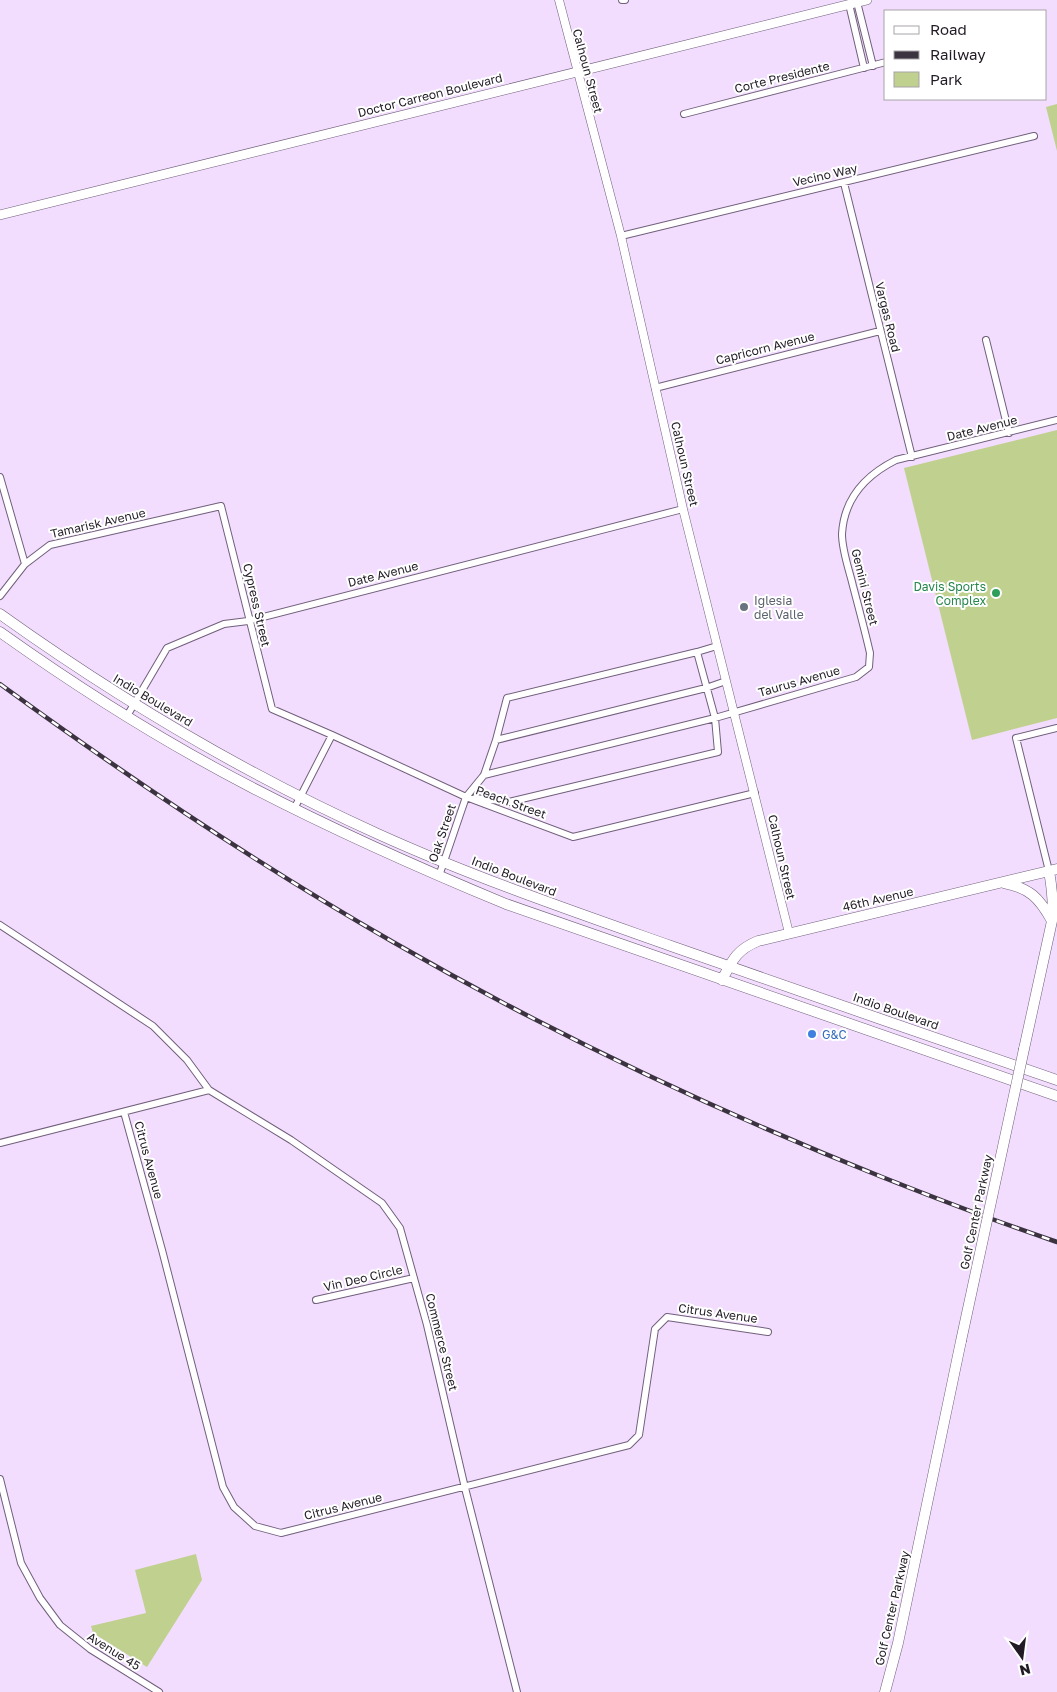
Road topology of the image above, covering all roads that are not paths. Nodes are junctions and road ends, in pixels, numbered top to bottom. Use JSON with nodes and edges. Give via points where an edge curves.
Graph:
{"nodes":[{"id":1,"x":559,"y":0,"type":"edge"},
{"id":2,"x":867,"y":0,"type":"edge"},
{"id":3,"x":849,"y":3,"type":"edge"},
{"id":4,"x":884,"y":63,"type":"edge"},
{"id":5,"x":873,"y":66,"type":"junction"},
{"id":6,"x":864,"y":68,"type":"junction"},
{"id":7,"x":577,"y":72,"type":"junction"},
{"id":8,"x":684,"y":114,"type":"dead end"},
{"id":9,"x":1034,"y":136,"type":"dead end"},
{"id":10,"x":844,"y":182,"type":"junction"},
{"id":11,"x":0,"y":215,"type":"edge"},
{"id":12,"x":621,"y":236,"type":"junction"},
{"id":13,"x":880,"y":331,"type":"junction"},
{"id":14,"x":986,"y":340,"type":"dead end"},
{"id":15,"x":656,"y":388,"type":"junction"},
{"id":16,"x":1057,"y":420,"type":"edge"},
{"id":17,"x":1009,"y":433,"type":"junction"},
{"id":18,"x":912,"y":456,"type":"junction"},
{"id":19,"x":0,"y":477,"type":"edge"},
{"id":20,"x":221,"y":506,"type":"joint"},
{"id":21,"x":684,"y":509,"type":"junction"},
{"id":22,"x":25,"y":564,"type":"junction"},
{"id":23,"x":0,"y":596,"type":"edge"},
{"id":24,"x":0,"y":614,"type":"edge"},
{"id":25,"x":248,"y":621,"type":"junction"},
{"id":26,"x":0,"y":632,"type":"edge"},
{"id":27,"x":717,"y":646,"type":"junction"},
{"id":28,"x":697,"y":652,"type":"junction"},
{"id":29,"x":869,"y":667,"type":"joint"},
{"id":30,"x":726,"y":681,"type":"junction"},
{"id":31,"x":706,"y":688,"type":"junction"},
{"id":32,"x":134,"y":704,"type":"junction"},
{"id":33,"x":272,"y":710,"type":"joint"},
{"id":34,"x":734,"y":711,"type":"junction"},
{"id":35,"x":127,"y":716,"type":"junction"},
{"id":36,"x":715,"y":718,"type":"junction"},
{"id":37,"x":1057,"y":728,"type":"edge"},
{"id":38,"x":332,"y":735,"type":"junction"},
{"id":39,"x":496,"y":740,"type":"junction"},
{"id":40,"x":484,"y":775,"type":"junction"},
{"id":41,"x":755,"y":793,"type":"junction"},
{"id":42,"x":300,"y":796,"type":"junction"},
{"id":43,"x":466,"y":797,"type":"junction"},
{"id":44,"x":294,"y":809,"type":"junction"},
{"id":45,"x":444,"y":862,"type":"junction"},
{"id":46,"x":1053,"y":870,"type":"edge"},
{"id":47,"x":439,"y":876,"type":"junction"},
{"id":48,"x":1000,"y":883,"type":"junction"},
{"id":49,"x":1052,"y":921,"type":"junction"},
{"id":50,"x":0,"y":925,"type":"edge"},
{"id":51,"x":789,"y":933,"type":"junction"},
{"id":52,"x":729,"y":967,"type":"junction"},
{"id":53,"x":722,"y":980,"type":"junction"},
{"id":54,"x":1057,"y":1080,"type":"edge"},
{"id":55,"x":209,"y":1090,"type":"junction"},
{"id":56,"x":1057,"y":1096,"type":"edge"},
{"id":57,"x":124,"y":1112,"type":"junction"},
{"id":58,"x":0,"y":1143,"type":"edge"},
{"id":59,"x":414,"y":1278,"type":"junction"},
{"id":60,"x":316,"y":1300,"type":"dead end"},
{"id":61,"x":768,"y":1332,"type":"dead end"},
{"id":62,"x":0,"y":1479,"type":"edge"},
{"id":63,"x":465,"y":1488,"type":"junction"},
{"id":64,"x":159,"y":1692,"type":"edge"},
{"id":65,"x":517,"y":1692,"type":"edge"},
{"id":66,"x":885,"y":1692,"type":"edge"}],
"edges":[{"from":1,"to":7,"type":"street","name":"Calhoun Street"},
{"from":2,"to":3,"type":"main road","name":"Doctor Carreon Boulevard"},
{"from":3,"to":5,"type":"street"},
{"from":3,"to":6,"type":"street"},
{"from":3,"to":7,"type":"main road","name":"Doctor Carreon Boulevard"},
{"from":4,"to":5,"type":"street","name":"Corte Presidente"},
{"from":5,"to":6,"type":"street","name":"Corte Presidente"},
{"from":6,"to":8,"type":"street","name":"Corte Presidente"},
{"from":7,"to":11,"type":"main road","name":"Doctor Carreon Boulevard"},
{"from":7,"to":12,"type":"street","name":"Calhoun Street"},
{"from":9,"to":10,"type":"street","name":"Vecino Way"},
{"from":10,"to":12,"type":"street","name":"Vecino Way"},
{"from":10,"to":13,"type":"street","name":"Vargas Road"},
{"from":12,"to":15,"type":"street","name":"Calhoun Street"},
{"from":13,"to":15,"type":"street","name":"Capricorn Avenue"},
{"from":13,"to":18,"type":"street","name":"Vargas Road"},
{"from":14,"to":17,"type":"street"},
{"from":15,"to":21,"type":"street","name":"Calhoun Street"},
{"from":16,"to":17,"type":"street","name":"Date Avenue"},
{"from":17,"to":18,"type":"street","name":"Date Avenue"},
{"from":18,"to":29,"type":"street","name":"Gemini Street","via":[[880,468],[868,478],[850,501],[844,520],[844,549],[870,654]]},
{"from":19,"to":22,"type":"street"},
{"from":20,"to":22,"type":"street","name":"Tamarisk Avenue","via":[[50,545]]},
{"from":20,"to":25,"type":"street","name":"Cypress Street"},
{"from":21,"to":25,"type":"street","name":"Date Avenue"},
{"from":21,"to":27,"type":"street","name":"Calhoun Street"},
{"from":22,"to":23,"type":"street","name":"Tamarisk Avenue"},
{"from":24,"to":32,"type":"main road","name":"Indio Boulevard"},
{"from":25,"to":32,"type":"street","name":"Date Avenue","via":[[224,624],[167,648]]},
{"from":25,"to":33,"type":"street","name":"Cypress Street"},
{"from":26,"to":35,"type":"main road"},
{"from":27,"to":28,"type":"street"},
{"from":27,"to":30,"type":"street","name":"Calhoun Street"},
{"from":28,"to":31,"type":"street"},
{"from":28,"to":39,"type":"street","via":[[508,698]]},
{"from":29,"to":34,"type":"street","name":"Taurus Avenue","via":[[856,677]]},
{"from":30,"to":31,"type":"street"},
{"from":30,"to":34,"type":"street","name":"Calhoun Street"},
{"from":31,"to":36,"type":"street"},
{"from":31,"to":39,"type":"street"},
{"from":32,"to":35,"type":"street","name":"Date Avenue"},
{"from":32,"to":42,"type":"main road","name":"Indio Boulevard"},
{"from":33,"to":38,"type":"street","name":"Peach Street"},
{"from":34,"to":36,"type":"street","name":"Taurus Avenue"},
{"from":34,"to":41,"type":"street","name":"Calhoun Street"},
{"from":35,"to":44,"type":"main road"},
{"from":36,"to":40,"type":"street","name":"Taurus Avenue"},
{"from":36,"to":43,"type":"street","via":[[718,752],[510,802]]},
{"from":37,"to":46,"type":"street","name":"Golf Center Parkway","via":[[1016,738]]},
{"from":38,"to":42,"type":"street"},
{"from":38,"to":43,"type":"street","name":"Peach Street"},
{"from":39,"to":40,"type":"street"},
{"from":40,"to":43,"type":"street"},
{"from":41,"to":43,"type":"street","name":"Peach Street","via":[[573,837]]},
{"from":41,"to":51,"type":"street","name":"Calhoun Street"},
{"from":42,"to":44,"type":"street"},
{"from":42,"to":45,"type":"main road","name":"Indio Boulevard"},
{"from":43,"to":45,"type":"street","name":"Oak Street"},
{"from":44,"to":47,"type":"main road"},
{"from":45,"to":47,"type":"street","name":"Oak Street"},
{"from":45,"to":52,"type":"main road","name":"Indio Boulevard"},
{"from":46,"to":48,"type":"main road","name":"46th Avenue"},
{"from":46,"to":49,"type":"main road","name":"Golf Center Parkway"},
{"from":47,"to":53,"type":"main road","via":[[506,904]]},
{"from":48,"to":49,"type":"main road","via":[[1021,887],[1032,894]]},
{"from":48,"to":51,"type":"main road","name":"46th Avenue"},
{"from":49,"to":66,"type":"main road","name":"Golf Center Parkway","bridge":true,"via":[[898,1644]]},
{"from":50,"to":55,"type":"street","via":[[153,1026],[187,1060]]},
{"from":51,"to":52,"type":"main road","name":"46th Avenue","via":[[747,946]]},
{"from":52,"to":53,"type":"main road","name":"46th Avenue"},
{"from":52,"to":54,"type":"main road","name":"Indio Boulevard"},
{"from":53,"to":56,"type":"main road"},
{"from":55,"to":57,"type":"street"},
{"from":55,"to":59,"type":"street","name":"Commerce Street","via":[[291,1140],[382,1203],[400,1228]]},
{"from":57,"to":58,"type":"street"},
{"from":57,"to":63,"type":"street","name":"Citrus Avenue","via":[[223,1487],[234,1507],[255,1526],[281,1533]]},
{"from":59,"to":60,"type":"street","name":"Vin Deo Circle"},
{"from":59,"to":63,"type":"street","name":"Commerce Street"},
{"from":61,"to":63,"type":"street","name":"Citrus Avenue","via":[[667,1317],[655,1329],[639,1435],[629,1445]]},
{"from":62,"to":64,"type":"street","name":"Avenue 45","via":[[21,1563],[40,1598],[60,1625],[90,1649]]},
{"from":63,"to":65,"type":"street","name":"Commerce Street"}]}
